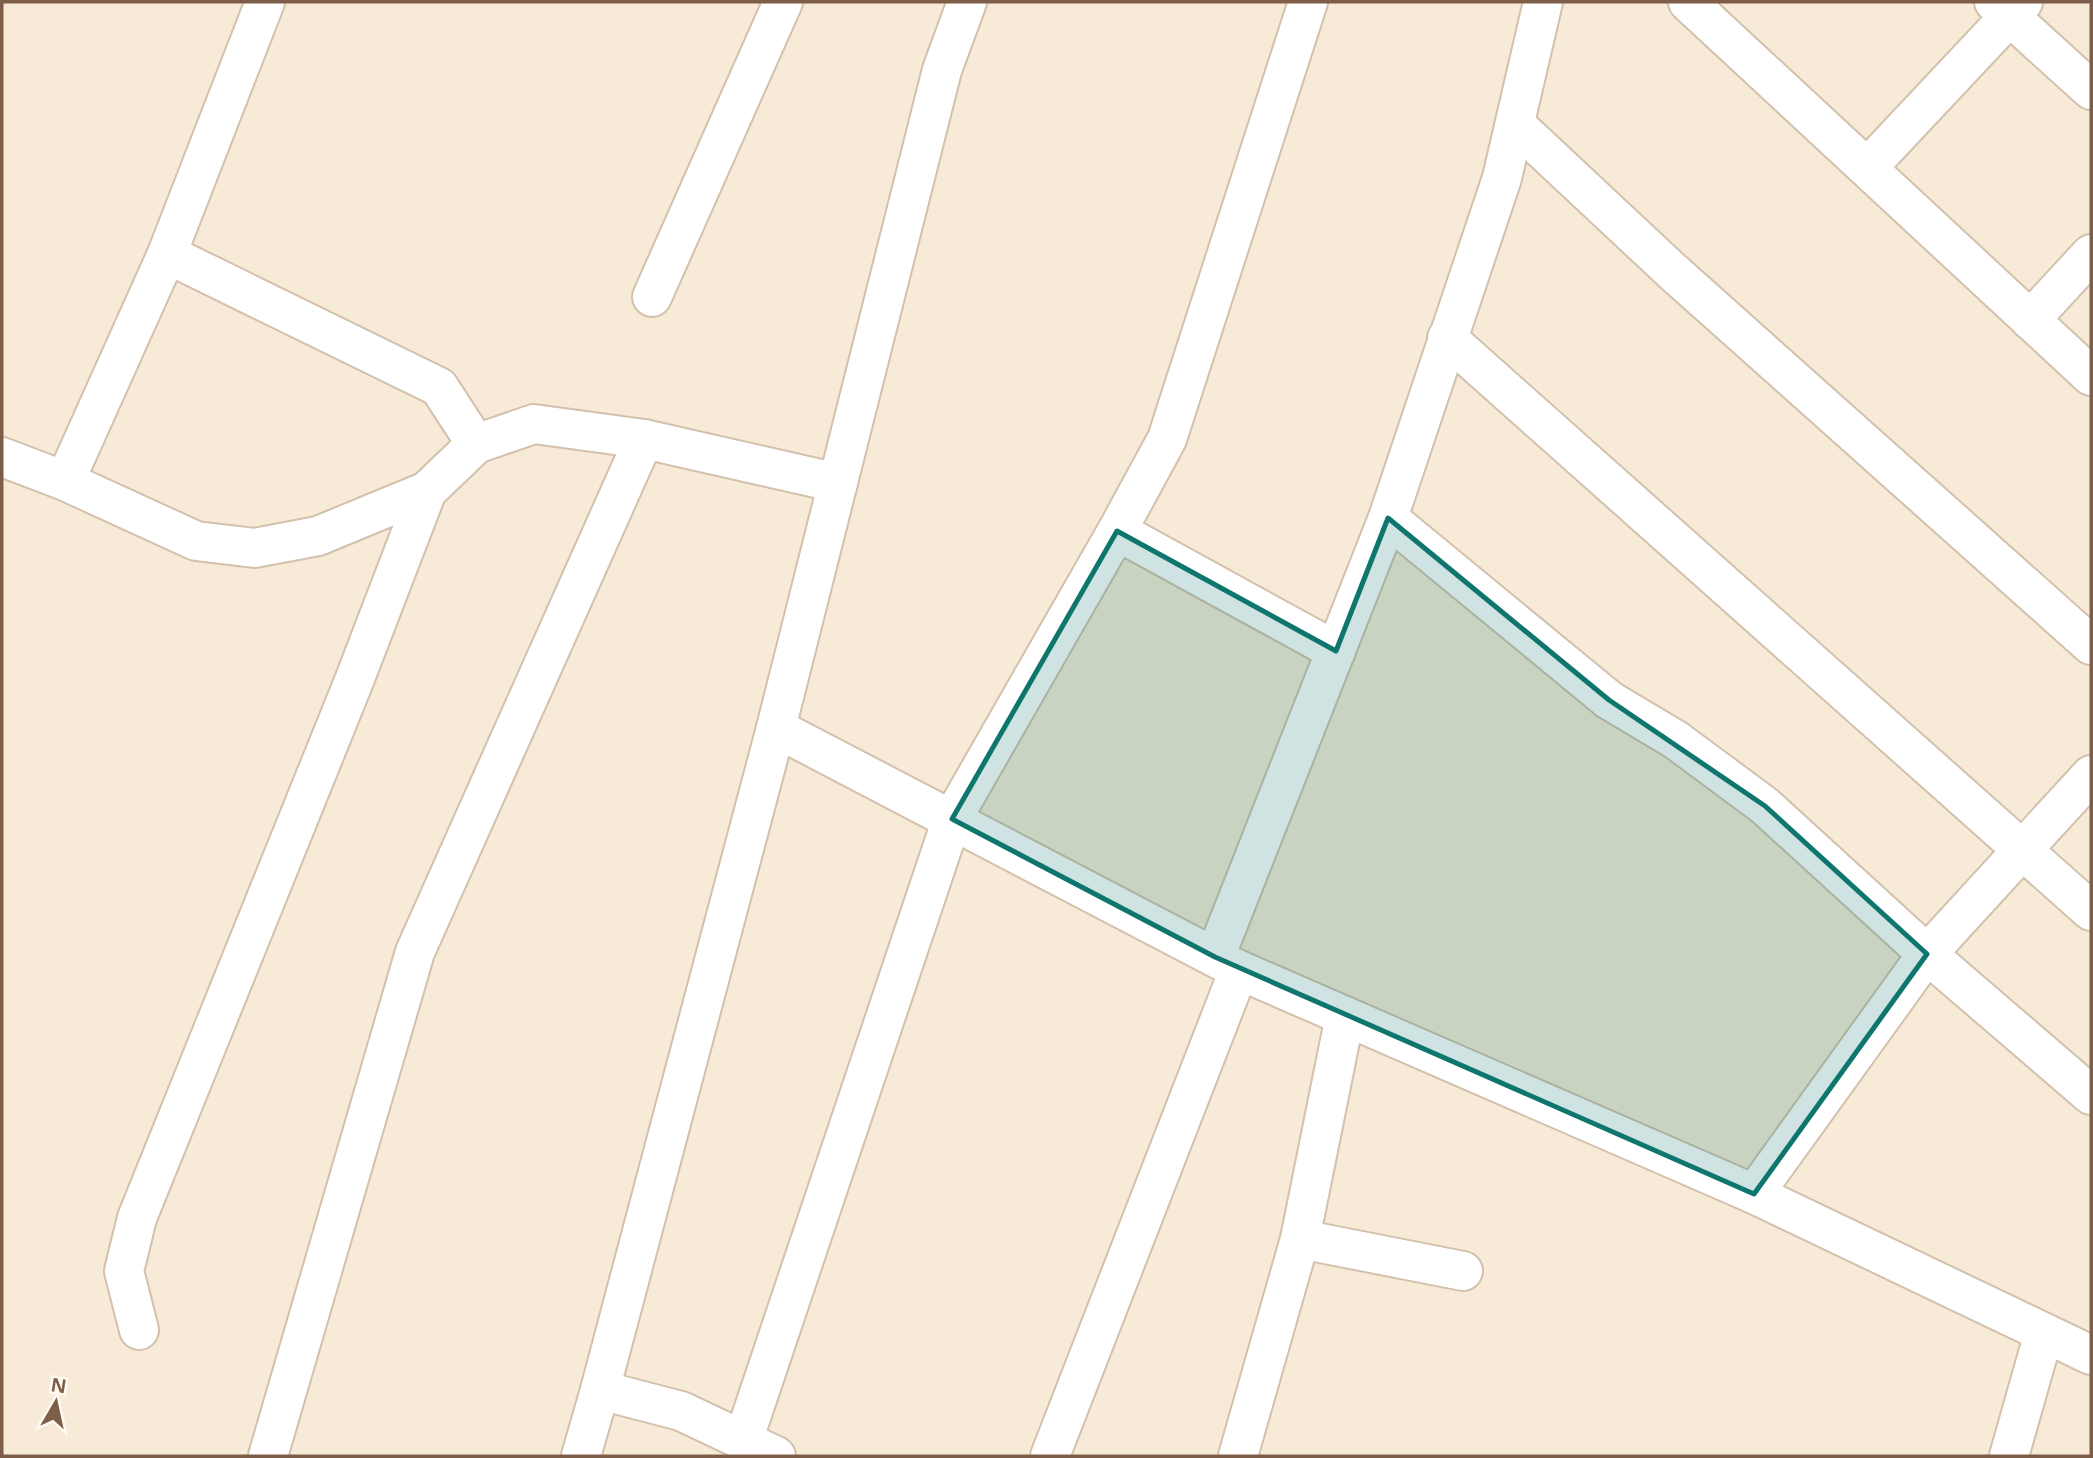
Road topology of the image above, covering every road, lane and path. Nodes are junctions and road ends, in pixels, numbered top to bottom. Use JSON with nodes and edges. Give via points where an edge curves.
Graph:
{"nodes":[{"id":1,"x":265,"y":2,"type":"edge"},
{"id":2,"x":783,"y":2,"type":"edge"},
{"id":3,"x":967,"y":2,"type":"edge"},
{"id":4,"x":1308,"y":2,"type":"edge"},
{"id":5,"x":1543,"y":2,"type":"edge"},
{"id":6,"x":1702,"y":6,"type":"edge"},
{"id":7,"x":2009,"y":7,"type":"edge"},
{"id":8,"x":2091,"y":90,"type":"edge"},
{"id":9,"x":1514,"y":124,"type":"junction"},
{"id":10,"x":1867,"y":168,"type":"junction"},
{"id":11,"x":167,"y":254,"type":"junction"},
{"id":12,"x":2091,"y":254,"type":"edge"},
{"id":13,"x":652,"y":298,"type":"dead end"},
{"id":14,"x":2030,"y":320,"type":"junction"},
{"id":15,"x":1447,"y":338,"type":"junction"},
{"id":16,"x":2091,"y":376,"type":"edge"},
{"id":17,"x":644,"y":439,"type":"junction"},
{"id":18,"x":476,"y":444,"type":"junction"},
{"id":19,"x":3,"y":463,"type":"edge"},
{"id":20,"x":65,"y":481,"type":"junction"},
{"id":21,"x":838,"y":483,"type":"junction"},
{"id":22,"x":427,"y":491,"type":"junction"},
{"id":23,"x":1388,"y":518,"type":"junction"},
{"id":24,"x":1117,"y":531,"type":"junction"},
{"id":25,"x":2091,"y":645,"type":"edge"},
{"id":26,"x":1336,"y":651,"type":"junction"},
{"id":27,"x":776,"y":728,"type":"junction"},
{"id":28,"x":2091,"y":775,"type":"edge"},
{"id":29,"x":951,"y":820,"type":"junction"},
{"id":30,"x":2022,"y":850,"type":"junction"},
{"id":31,"x":2091,"y":911,"type":"edge"},
{"id":32,"x":1927,"y":954,"type":"junction"},
{"id":33,"x":1227,"y":963,"type":"junction"},
{"id":34,"x":1345,"y":1016,"type":"junction"},
{"id":35,"x":2091,"y":1095,"type":"edge"},
{"id":36,"x":1754,"y":1194,"type":"junction"},
{"id":37,"x":1300,"y":1240,"type":"junction"},
{"id":38,"x":1463,"y":1270,"type":"dead end"},
{"id":39,"x":139,"y":1330,"type":"dead end"},
{"id":40,"x":2044,"y":1333,"type":"junction"},
{"id":41,"x":2091,"y":1356,"type":"edge"},
{"id":42,"x":600,"y":1390,"type":"junction"},
{"id":43,"x":760,"y":1449,"type":"edge"},
{"id":44,"x":268,"y":1456,"type":"edge"},
{"id":45,"x":581,"y":1456,"type":"edge"},
{"id":46,"x":1050,"y":1456,"type":"edge"},
{"id":47,"x":1238,"y":1456,"type":"edge"},
{"id":48,"x":2009,"y":1456,"type":"edge"}],
"edges":[{"from":1,"to":11,"type":"street"},
{"from":2,"to":13,"type":"street"},
{"from":3,"to":21,"type":"street","via":[[942,70]]},
{"from":4,"to":24,"type":"street","via":[[1167,439]]},
{"from":5,"to":9,"type":"street"},
{"from":6,"to":10,"type":"street"},
{"from":7,"to":8,"type":"street"},
{"from":7,"to":10,"type":"street"},
{"from":9,"to":15,"type":"street","via":[[1502,178]]},
{"from":9,"to":25,"type":"street"},
{"from":10,"to":14,"type":"street"},
{"from":11,"to":18,"type":"street","via":[[439,387]]},
{"from":11,"to":20,"type":"street"},
{"from":12,"to":14,"type":"street"},
{"from":14,"to":16,"type":"street"},
{"from":15,"to":23,"type":"street"},
{"from":15,"to":30,"type":"street"},
{"from":17,"to":18,"type":"street","via":[[534,424]]},
{"from":17,"to":21,"type":"street"},
{"from":17,"to":44,"type":"street","via":[[415,952]]},
{"from":18,"to":22,"type":"street"},
{"from":19,"to":20,"type":"street"},
{"from":20,"to":22,"type":"street","via":[[196,541],[254,548],[318,536]]},
{"from":21,"to":27,"type":"street"},
{"from":22,"to":39,"type":"street","via":[[137,1218],[124,1271]]},
{"from":23,"to":26,"type":"street"},
{"from":23,"to":32,"type":"street","via":[[1608,700],[1676,740],[1765,806]]},
{"from":24,"to":26,"type":"street"},
{"from":24,"to":29,"type":"street"},
{"from":26,"to":33,"type":"street"},
{"from":27,"to":29,"type":"street"},
{"from":27,"to":42,"type":"street"},
{"from":28,"to":30,"type":"street"},
{"from":29,"to":33,"type":"street"},
{"from":29,"to":43,"type":"street"},
{"from":30,"to":31,"type":"street"},
{"from":30,"to":32,"type":"street"},
{"from":32,"to":35,"type":"street"},
{"from":32,"to":36,"type":"street"},
{"from":33,"to":34,"type":"street"},
{"from":33,"to":46,"type":"street"},
{"from":34,"to":36,"type":"street"},
{"from":34,"to":37,"type":"street"},
{"from":36,"to":40,"type":"street"},
{"from":37,"to":38,"type":"street"},
{"from":37,"to":47,"type":"street"},
{"from":40,"to":41,"type":"street"},
{"from":40,"to":48,"type":"street"},
{"from":42,"to":43,"type":"street","via":[[681,1411]]},
{"from":42,"to":45,"type":"street"}]}
